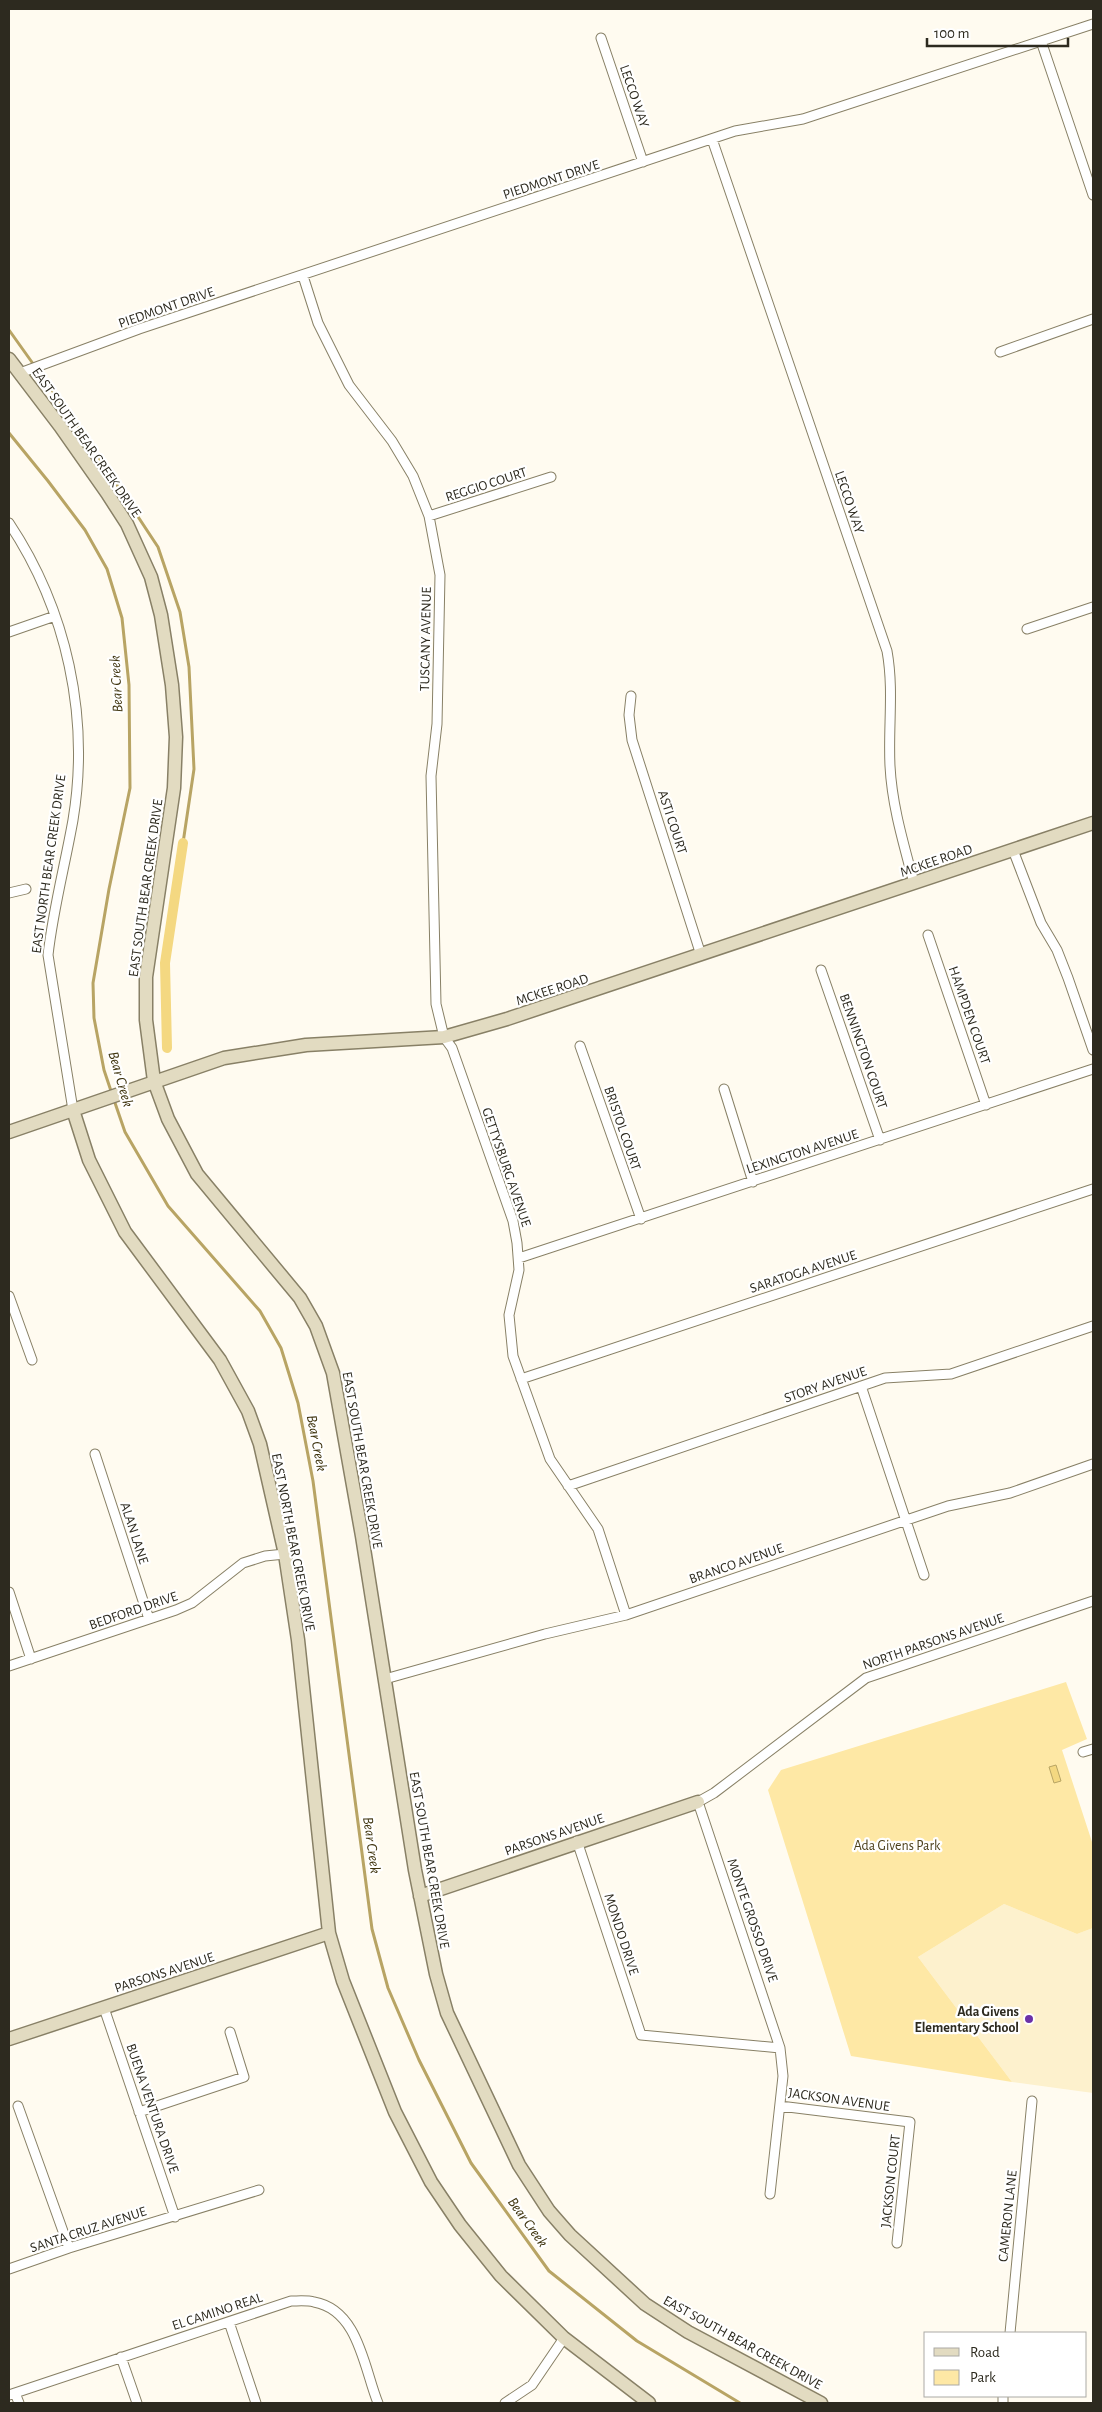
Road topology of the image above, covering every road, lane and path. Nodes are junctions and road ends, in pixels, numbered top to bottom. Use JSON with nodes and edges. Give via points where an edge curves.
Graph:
{"nodes":[{"id":1,"x":1093,"y":24,"type":"edge"},
{"id":2,"x":601,"y":38,"type":"dead end"},
{"id":3,"x":1041,"y":41,"type":"junction"},
{"id":4,"x":712,"y":139,"type":"junction"},
{"id":5,"x":643,"y":162,"type":"junction"},
{"id":6,"x":1093,"y":195,"type":"edge"},
{"id":7,"x":303,"y":276,"type":"junction"},
{"id":8,"x":1093,"y":319,"type":"edge"},
{"id":9,"x":1000,"y":352,"type":"dead end"},
{"id":10,"x":9,"y":359,"type":"edge"},
{"id":11,"x":20,"y":373,"type":"junction"},
{"id":12,"x":551,"y":477,"type":"dead end"},
{"id":13,"x":429,"y":516,"type":"junction"},
{"id":14,"x":9,"y":523,"type":"edge"},
{"id":15,"x":1093,"y":607,"type":"edge"},
{"id":16,"x":55,"y":616,"type":"junction"},
{"id":17,"x":1027,"y":629,"type":"dead end"},
{"id":18,"x":9,"y":632,"type":"edge"},
{"id":19,"x":632,"y":696,"type":"dead end"},
{"id":20,"x":1093,"y":823,"type":"edge"},
{"id":21,"x":1013,"y":850,"type":"junction"},
{"id":22,"x":914,"y":883,"type":"junction"},
{"id":23,"x":26,"y":889,"type":"dead end"},
{"id":24,"x":9,"y":893,"type":"edge"},
{"id":25,"x":928,"y":935,"type":"dead end"},
{"id":26,"x":701,"y":955,"type":"junction"},
{"id":27,"x":821,"y":970,"type":"dead end"},
{"id":28,"x":444,"y":1037,"type":"junction"},
{"id":29,"x":580,"y":1046,"type":"dead end"},
{"id":30,"x":1093,"y":1050,"type":"edge"},
{"id":31,"x":1093,"y":1069,"type":"edge"},
{"id":32,"x":154,"y":1081,"type":"junction"},
{"id":33,"x":724,"y":1088,"type":"dead end"},
{"id":34,"x":986,"y":1105,"type":"junction"},
{"id":35,"x":79,"y":1107,"type":"junction"},
{"id":36,"x":9,"y":1132,"type":"edge"},
{"id":37,"x":880,"y":1140,"type":"junction"},
{"id":38,"x":753,"y":1182,"type":"junction"},
{"id":39,"x":1093,"y":1188,"type":"edge"},
{"id":40,"x":640,"y":1219,"type":"junction"},
{"id":41,"x":519,"y":1258,"type":"junction"},
{"id":42,"x":9,"y":1296,"type":"edge"},
{"id":43,"x":1093,"y":1326,"type":"edge"},
{"id":44,"x":32,"y":1360,"type":"dead end"},
{"id":45,"x":521,"y":1379,"type":"junction"},
{"id":46,"x":862,"y":1386,"type":"junction"},
{"id":47,"x":95,"y":1454,"type":"dead end"},
{"id":48,"x":1093,"y":1464,"type":"edge"},
{"id":49,"x":568,"y":1486,"type":"junction"},
{"id":50,"x":906,"y":1521,"type":"junction"},
{"id":51,"x":284,"y":1554,"type":"junction"},
{"id":52,"x":924,"y":1575,"type":"dead end"},
{"id":53,"x":9,"y":1592,"type":"edge"},
{"id":54,"x":1093,"y":1601,"type":"edge"},
{"id":55,"x":626,"y":1615,"type":"junction"},
{"id":56,"x":149,"y":1619,"type":"junction"},
{"id":57,"x":31,"y":1659,"type":"junction"},
{"id":58,"x":9,"y":1666,"type":"edge"},
{"id":59,"x":385,"y":1679,"type":"junction"},
{"id":60,"x":1093,"y":1749,"type":"edge"},
{"id":61,"x":1083,"y":1752,"type":"dead end"},
{"id":62,"x":698,"y":1802,"type":"junction"},
{"id":63,"x":577,"y":1841,"type":"junction"},
{"id":64,"x":420,"y":1896,"type":"junction"},
{"id":65,"x":329,"y":1933,"type":"junction"},
{"id":66,"x":104,"y":2008,"type":"junction"},
{"id":67,"x":230,"y":2032,"type":"dead end"},
{"id":68,"x":9,"y":2039,"type":"edge"},
{"id":69,"x":780,"y":2048,"type":"junction"},
{"id":70,"x":1032,"y":2101,"type":"dead end"},
{"id":71,"x":18,"y":2106,"type":"dead end"},
{"id":72,"x":780,"y":2106,"type":"junction"},
{"id":73,"x":139,"y":2112,"type":"junction"},
{"id":74,"x":910,"y":2122,"type":"joint"},
{"id":75,"x":259,"y":2190,"type":"dead end"},
{"id":76,"x":770,"y":2194,"type":"dead end"},
{"id":77,"x":175,"y":2218,"type":"junction"},
{"id":78,"x":897,"y":2243,"type":"dead end"},
{"id":79,"x":69,"y":2248,"type":"junction"},
{"id":80,"x":9,"y":2269,"type":"edge"},
{"id":81,"x":229,"y":2322,"type":"junction"},
{"id":82,"x":1010,"y":2332,"type":"edge"},
{"id":83,"x":564,"y":2338,"type":"junction"},
{"id":84,"x":121,"y":2357,"type":"junction"},
{"id":85,"x":12,"y":2394,"type":"edge"},
{"id":86,"x":19,"y":2403,"type":"edge"},
{"id":87,"x":137,"y":2403,"type":"edge"},
{"id":88,"x":256,"y":2403,"type":"edge"},
{"id":89,"x":378,"y":2403,"type":"edge"},
{"id":90,"x":505,"y":2403,"type":"edge"},
{"id":91,"x":649,"y":2403,"type":"edge"},
{"id":92,"x":821,"y":2403,"type":"edge"}],
"edges":[{"from":1,"to":3,"type":"street","name":"PIEDMONT DRIVE"},
{"from":2,"to":5,"type":"street","name":"LECCO WAY"},
{"from":3,"to":4,"type":"street","name":"PIEDMONT DRIVE","via":[[803,119],[735,131]]},
{"from":3,"to":6,"type":"street"},
{"from":4,"to":5,"type":"street","name":"PIEDMONT DRIVE"},
{"from":4,"to":22,"type":"street","name":"LECCO WAY","via":[[887,651],[892,696],[890,751],[894,802]]},
{"from":5,"to":7,"type":"street","name":"PIEDMONT DRIVE"},
{"from":7,"to":11,"type":"street","name":"PIEDMONT DRIVE"},
{"from":7,"to":13,"type":"street","name":"TUSCANY AVENUE","via":[[328,346],[349,385],[403,458]]},
{"from":8,"to":9,"type":"street"},
{"from":10,"to":11,"type":"street","name":"EAST SOUTH BEAR CREEK DRIVE"},
{"from":11,"to":32,"type":"street","name":"EAST SOUTH BEAR CREEK DRIVE","via":[[127,524],[151,577],[161,615],[176,737],[174,788],[146,976],[146,1020]]},
{"from":12,"to":13,"type":"street","name":"REGGIO COURT"},
{"from":13,"to":28,"type":"street","name":"TUSCANY AVENUE","via":[[440,575],[437,724],[431,776],[435,991]]},
{"from":14,"to":16,"type":"street","name":"EAST NORTH BEAR CREEK DRIVE","via":[[26,549]]},
{"from":15,"to":17,"type":"street"},
{"from":16,"to":18,"type":"street"},
{"from":16,"to":35,"type":"street","name":"EAST NORTH BEAR CREEK DRIVE","via":[[68,654],[79,749],[73,819],[50,930],[48,955]]},
{"from":19,"to":26,"type":"street","name":"ASTI COURT","via":[[628,715],[632,740]]},
{"from":20,"to":21,"type":"street","name":"MCKEE ROAD"},
{"from":21,"to":22,"type":"street","name":"MCKEE ROAD"},
{"from":21,"to":30,"type":"street","via":[[1041,924],[1057,950]]},
{"from":22,"to":26,"type":"street","name":"MCKEE ROAD"},
{"from":23,"to":24,"type":"street"},
{"from":25,"to":34,"type":"street","name":"HAMPDEN COURT"},
{"from":26,"to":28,"type":"street","name":"MCKEE ROAD","via":[[553,1005]]},
{"from":27,"to":37,"type":"street","name":"BENNINGTON COURT"},
{"from":28,"to":32,"type":"street","name":"MCKEE ROAD","via":[[265,1050],[224,1058]]},
{"from":28,"to":41,"type":"street","name":"GETTYSBURG AVENUE","via":[[452,1048],[513,1221]]},
{"from":29,"to":40,"type":"street","name":"BRISTOL COURT"},
{"from":31,"to":34,"type":"street","name":"LEXINGTON AVENUE"},
{"from":32,"to":35,"type":"street","name":"MCKEE ROAD"},
{"from":32,"to":59,"type":"street","name":"EAST SOUTH BEAR CREEK DRIVE","via":[[168,1119],[197,1174],[300,1298],[324,1345],[340,1405]]},
{"from":33,"to":38,"type":"street"},
{"from":34,"to":37,"type":"street","name":"LEXINGTON AVENUE"},
{"from":35,"to":36,"type":"street","name":"MCKEE ROAD"},
{"from":35,"to":51,"type":"street","name":"EAST NORTH BEAR CREEK DRIVE","via":[[89,1160],[126,1232],[220,1360],[248,1411],[260,1444]]},
{"from":37,"to":38,"type":"street","name":"LEXINGTON AVENUE"},
{"from":38,"to":40,"type":"street","name":"LEXINGTON AVENUE"},
{"from":39,"to":45,"type":"street","name":"SARATOGA AVENUE"},
{"from":40,"to":41,"type":"street","name":"LEXINGTON AVENUE"},
{"from":41,"to":45,"type":"street","name":"GETTYSBURG AVENUE","via":[[517,1286],[509,1314],[510,1344]]},
{"from":42,"to":44,"type":"street"},
{"from":43,"to":46,"type":"street","name":"STORY AVENUE","via":[[951,1374],[897,1376]]},
{"from":45,"to":49,"type":"street","name":"GETTYSBURG AVENUE","via":[[550,1459]]},
{"from":46,"to":49,"type":"street","name":"STORY AVENUE"},
{"from":46,"to":50,"type":"street"},
{"from":47,"to":56,"type":"street","name":"ALAN LANE"},
{"from":48,"to":50,"type":"street","name":"BRANCO AVENUE","via":[[1010,1492],[948,1506]]},
{"from":49,"to":55,"type":"street","name":"GETTYSBURG AVENUE","via":[[598,1530]]},
{"from":50,"to":52,"type":"street"},
{"from":50,"to":55,"type":"street","name":"BRANCO AVENUE"},
{"from":51,"to":56,"type":"street","name":"BEDFORD DRIVE","via":[[265,1556],[243,1564],[192,1603]]},
{"from":51,"to":65,"type":"street","name":"EAST NORTH BEAR CREEK DRIVE","via":[[298,1640]]},
{"from":53,"to":57,"type":"street"},
{"from":54,"to":62,"type":"street","name":"NORTH PARSONS AVENUE","via":[[866,1678]]},
{"from":55,"to":59,"type":"street","name":"BRANCO AVENUE"},
{"from":56,"to":57,"type":"street","name":"BEDFORD DRIVE"},
{"from":57,"to":58,"type":"street","name":"BEDFORD DRIVE"},
{"from":59,"to":64,"type":"street","name":"EAST SOUTH BEAR CREEK DRIVE"},
{"from":60,"to":61,"type":"street"},
{"from":62,"to":63,"type":"street","name":"PARSONS AVENUE"},
{"from":62,"to":69,"type":"street","name":"MONTE GROSSO DRIVE"},
{"from":63,"to":64,"type":"street","name":"PARSONS AVENUE"},
{"from":63,"to":69,"type":"street","name":"MONDO DRIVE","via":[[641,2035]]},
{"from":64,"to":92,"type":"street","name":"EAST SOUTH BEAR CREEK DRIVE","via":[[447,2012],[519,2165],[549,2211],[570,2235],[645,2304],[688,2332]]},
{"from":65,"to":66,"type":"street","name":"PARSONS AVENUE"},
{"from":65,"to":83,"type":"street","name":"EAST NORTH BEAR CREEK DRIVE","via":[[343,1981],[395,2112],[431,2182],[501,2276]]},
{"from":66,"to":68,"type":"street","name":"PARSONS AVENUE"},
{"from":66,"to":73,"type":"street","name":"BUENA VENTURA DRIVE"},
{"from":67,"to":73,"type":"street","via":[[244,2077]]},
{"from":69,"to":72,"type":"street","name":"JACKSON AVENUE","via":[[783,2076]]},
{"from":70,"to":82,"type":"street","name":"CAMERON LANE"},
{"from":71,"to":79,"type":"street"},
{"from":72,"to":74,"type":"street","name":"JACKSON AVENUE"},
{"from":72,"to":76,"type":"street"},
{"from":73,"to":77,"type":"street","name":"BUENA VENTURA DRIVE"},
{"from":74,"to":78,"type":"street","name":"JACKSON COURT"},
{"from":75,"to":77,"type":"street","name":"SANTA CRUZ AVENUE"},
{"from":77,"to":79,"type":"street","name":"SANTA CRUZ AVENUE"},
{"from":79,"to":80,"type":"street","name":"SANTA CRUZ AVENUE"},
{"from":81,"to":84,"type":"street","name":"EL CAMINO REAL"},
{"from":81,"to":88,"type":"street"},
{"from":81,"to":89,"type":"street","name":"EL CAMINO REAL","via":[[291,2301],[328,2306],[352,2330]]},
{"from":83,"to":90,"type":"street","via":[[532,2385]]},
{"from":83,"to":91,"type":"street","name":"EAST NORTH BEAR CREEK DRIVE"},
{"from":84,"to":85,"type":"street","name":"EL CAMINO REAL"},
{"from":84,"to":87,"type":"street"},
{"from":85,"to":86,"type":"street"}]}
